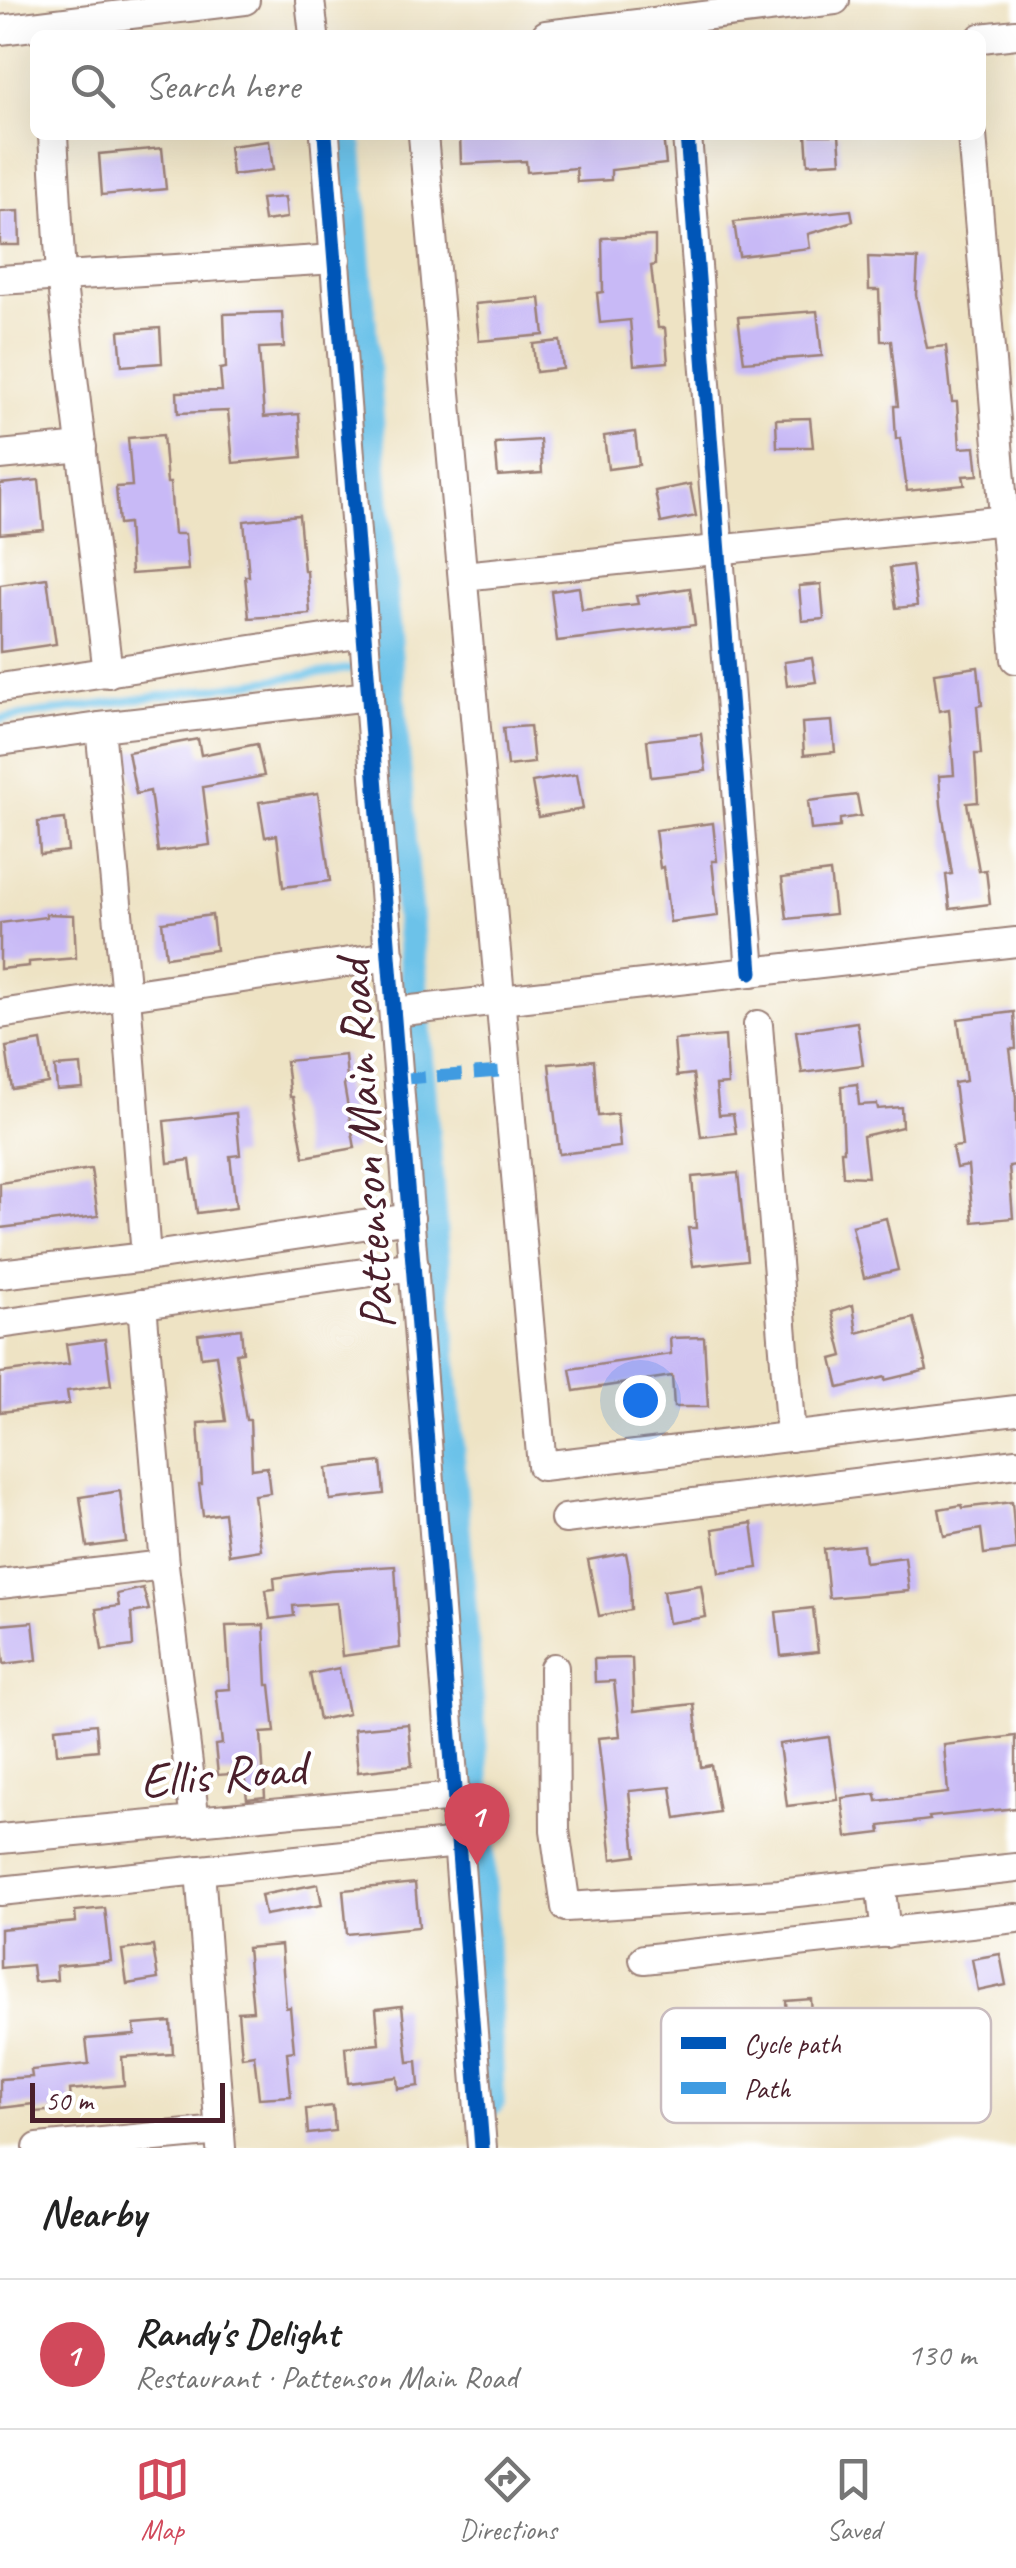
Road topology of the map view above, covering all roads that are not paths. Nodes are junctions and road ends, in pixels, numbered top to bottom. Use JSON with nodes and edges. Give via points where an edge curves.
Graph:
{"nodes":[{"id":1,"x":245,"y":0,"type":"edge"},
{"id":2,"x":310,"y":0,"type":"edge"},
{"id":3,"x":836,"y":0,"type":"edge"},
{"id":4,"x":0,"y":30,"type":"edge"},
{"id":5,"x":48,"y":30,"type":"edge"},
{"id":6,"x":313,"y":30,"type":"edge"},
{"id":7,"x":587,"y":30,"type":"edge"},
{"id":8,"x":1016,"y":34,"type":"edge"},
{"id":9,"x":986,"y":37,"type":"edge"},
{"id":10,"x":53,"y":140,"type":"edge"},
{"id":11,"x":325,"y":140,"type":"edge"},
{"id":12,"x":423,"y":140,"type":"edge"},
{"id":13,"x":687,"y":140,"type":"edge"},
{"id":14,"x":972,"y":140,"type":"edge"},
{"id":15,"x":336,"y":259,"type":"junction"},
{"id":16,"x":61,"y":276,"type":"junction"},
{"id":17,"x":0,"y":280,"type":"edge"},
{"id":18,"x":82,"y":447,"type":"junction"},
{"id":19,"x":0,"y":456,"type":"edge"},
{"id":20,"x":1010,"y":520,"type":"edge"},
{"id":21,"x":718,"y":550,"type":"junction"},
{"id":22,"x":462,"y":576,"type":"junction"},
{"id":23,"x":365,"y":641,"type":"junction"},
{"id":24,"x":1016,"y":658,"type":"edge"},
{"id":25,"x":108,"y":673,"type":"junction"},
{"id":26,"x":0,"y":688,"type":"edge"},
{"id":27,"x":369,"y":689,"type":"junction"},
{"id":28,"x":100,"y":726,"type":"junction"},
{"id":29,"x":0,"y":742,"type":"edge"},
{"id":30,"x":1016,"y":942,"type":"edge"},
{"id":31,"x":390,"y":956,"type":"junction"},
{"id":32,"x":751,"y":972,"type":"junction"},
{"id":33,"x":126,"y":996,"type":"junction"},
{"id":34,"x":495,"y":1002,"type":"junction"},
{"id":35,"x":401,"y":1011,"type":"junction"},
{"id":36,"x":0,"y":1014,"type":"edge"},
{"id":37,"x":758,"y":1025,"type":"dead end"},
{"id":38,"x":410,"y":1218,"type":"junction"},
{"id":39,"x":146,"y":1257,"type":"junction"},
{"id":40,"x":414,"y":1266,"type":"junction"},
{"id":41,"x":0,"y":1274,"type":"edge"},
{"id":42,"x":142,"y":1304,"type":"junction"},
{"id":43,"x":0,"y":1324,"type":"edge"},
{"id":44,"x":1016,"y":1410,"type":"edge"},
{"id":45,"x":791,"y":1437,"type":"junction"},
{"id":46,"x":1016,"y":1463,"type":"edge"},
{"id":47,"x":564,"y":1519,"type":"dead end"},
{"id":48,"x":164,"y":1565,"type":"junction"},
{"id":49,"x":0,"y":1584,"type":"edge"},
{"id":50,"x":554,"y":1668,"type":"dead end"},
{"id":51,"x":455,"y":1797,"type":"junction"},
{"id":52,"x":195,"y":1822,"type":"junction"},
{"id":53,"x":0,"y":1840,"type":"edge"},
{"id":54,"x":458,"y":1844,"type":"junction"},
{"id":55,"x":1016,"y":1868,"type":"edge"},
{"id":56,"x":200,"y":1870,"type":"junction"},
{"id":57,"x":880,"y":1883,"type":"junction"},
{"id":58,"x":0,"y":1891,"type":"edge"},
{"id":59,"x":1016,"y":1918,"type":"edge"},
{"id":60,"x":886,"y":1932,"type":"junction"},
{"id":61,"x":644,"y":1958,"type":"dead end"},
{"id":62,"x":221,"y":2140,"type":"edge"},
{"id":63,"x":38,"y":2148,"type":"edge"},
{"id":64,"x":482,"y":2148,"type":"edge"}],
"edges":[{"from":1,"to":5,"type":"street"},
{"from":2,"to":6,"type":"street"},
{"from":3,"to":7,"type":"street"},
{"from":4,"to":5,"type":"street"},
{"from":8,"to":9,"type":"street"},
{"from":10,"to":16,"type":"street"},
{"from":11,"to":15,"type":"street","name":"Pattenson Main Road"},
{"from":12,"to":22,"type":"street"},
{"from":13,"to":21,"type":"street"},
{"from":14,"to":20,"type":"street"},
{"from":15,"to":16,"type":"street"},
{"from":15,"to":23,"type":"street","name":"Pattenson Main Road"},
{"from":16,"to":17,"type":"street"},
{"from":16,"to":18,"type":"street"},
{"from":18,"to":19,"type":"street"},
{"from":18,"to":25,"type":"street"},
{"from":20,"to":21,"type":"street"},
{"from":20,"to":24,"type":"street"},
{"from":21,"to":22,"type":"street"},
{"from":21,"to":32,"type":"street"},
{"from":22,"to":34,"type":"street"},
{"from":23,"to":25,"type":"street"},
{"from":23,"to":27,"type":"street","name":"Pattenson Main Road"},
{"from":25,"to":26,"type":"street"},
{"from":27,"to":28,"type":"street"},
{"from":27,"to":31,"type":"street","name":"Pattenson Main Road"},
{"from":28,"to":29,"type":"street"},
{"from":28,"to":33,"type":"street"},
{"from":30,"to":32,"type":"street"},
{"from":31,"to":33,"type":"street"},
{"from":31,"to":35,"type":"street","name":"Pattenson Main Road"},
{"from":32,"to":34,"type":"street"},
{"from":33,"to":36,"type":"street"},
{"from":33,"to":39,"type":"street"},
{"from":34,"to":35,"type":"street"},
{"from":34,"to":45,"type":"street","via":[[542,1466]]},
{"from":35,"to":38,"type":"street","name":"Pattenson Main Road"},
{"from":37,"to":45,"type":"street"},
{"from":38,"to":39,"type":"street"},
{"from":38,"to":40,"type":"street","name":"Pattenson Main Road"},
{"from":39,"to":41,"type":"street"},
{"from":40,"to":42,"type":"street"},
{"from":40,"to":51,"type":"street","name":"Pattenson Main Road"},
{"from":42,"to":43,"type":"street"},
{"from":42,"to":48,"type":"street"},
{"from":44,"to":45,"type":"street"},
{"from":46,"to":47,"type":"street"},
{"from":48,"to":49,"type":"street"},
{"from":48,"to":52,"type":"street"},
{"from":50,"to":57,"type":"street","via":[[554,1830],[566,1907]]},
{"from":51,"to":52,"type":"street","name":"Ellis Road"},
{"from":51,"to":54,"type":"street","name":"Pattenson Main Road"},
{"from":52,"to":53,"type":"street","name":"Ellis Road"},
{"from":54,"to":56,"type":"street"},
{"from":54,"to":64,"type":"street","name":"Pattenson Main Road"},
{"from":55,"to":57,"type":"street"},
{"from":56,"to":58,"type":"street"},
{"from":56,"to":62,"type":"street"},
{"from":57,"to":60,"type":"street"},
{"from":59,"to":60,"type":"street"},
{"from":60,"to":61,"type":"street"},
{"from":62,"to":63,"type":"street"}]}
